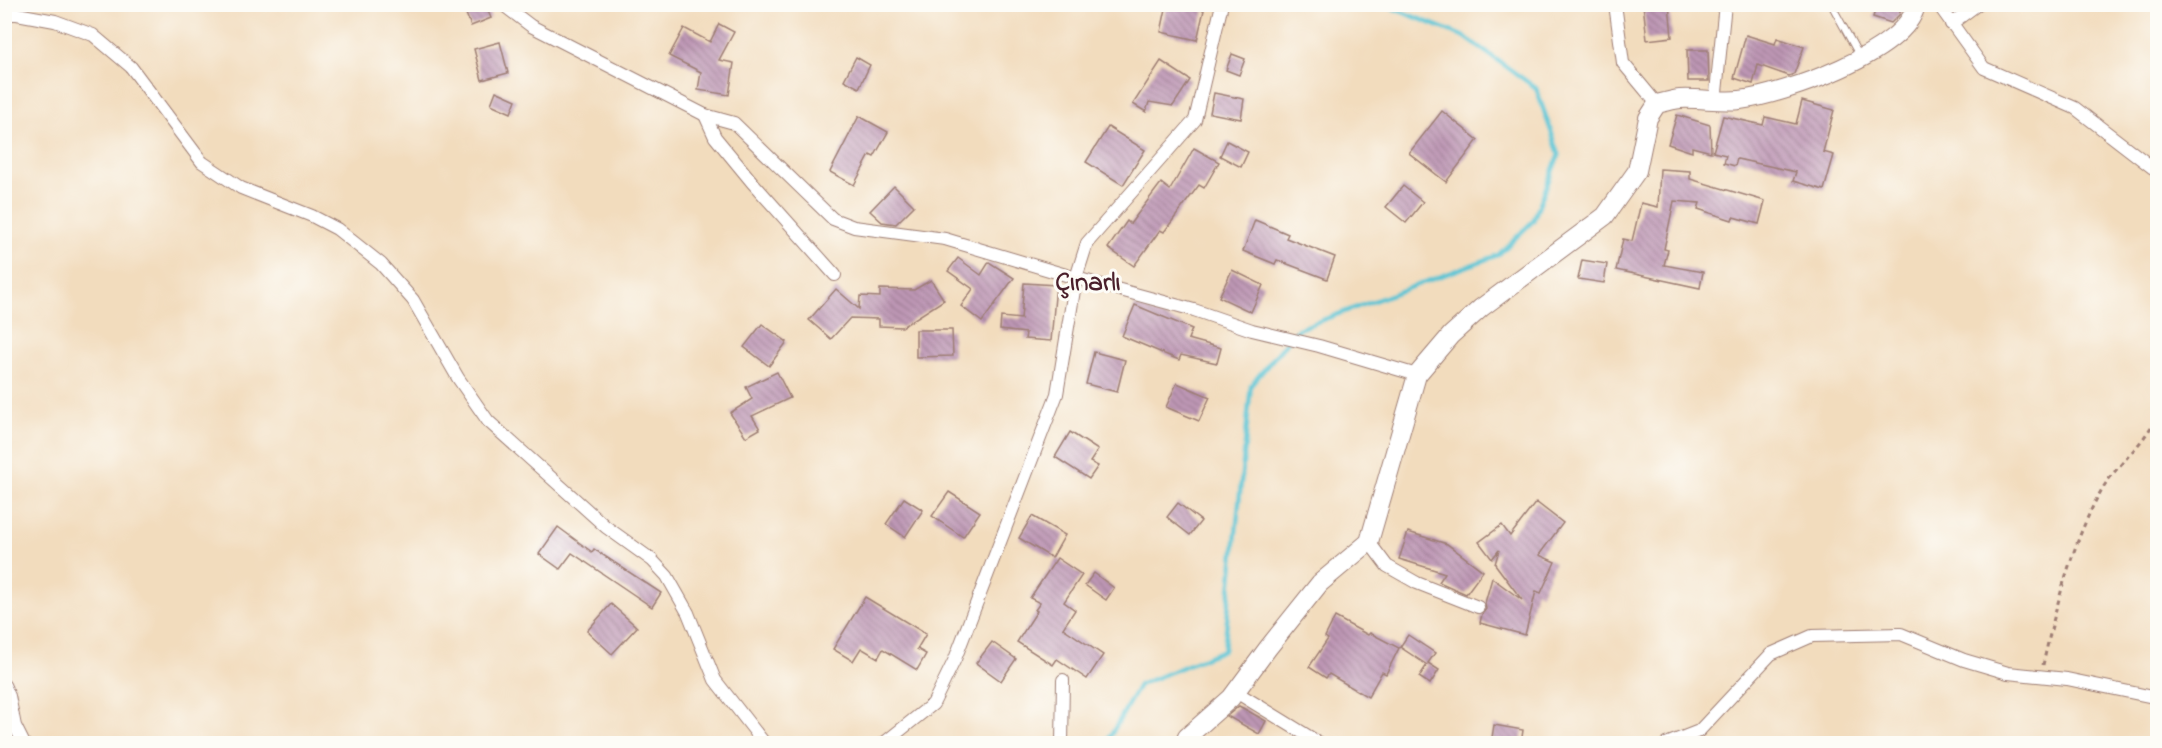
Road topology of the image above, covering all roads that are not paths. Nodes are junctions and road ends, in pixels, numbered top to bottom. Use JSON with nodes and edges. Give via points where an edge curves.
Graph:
{"nodes":[{"id":1,"x":502,"y":4,"type":"edge"},
{"id":2,"x":1222,"y":4,"type":"edge"},
{"id":3,"x":1615,"y":4,"type":"edge"},
{"id":4,"x":1725,"y":4,"type":"edge"},
{"id":5,"x":1831,"y":4,"type":"edge"},
{"id":6,"x":1916,"y":4,"type":"edge"},
{"id":7,"x":1938,"y":4,"type":"edge"},
{"id":8,"x":1978,"y":4,"type":"edge"},
{"id":9,"x":4,"y":14,"type":"edge"},
{"id":10,"x":1952,"y":24,"type":"junction"},
{"id":11,"x":1861,"y":58,"type":"junction"},
{"id":12,"x":1715,"y":102,"type":"junction"},
{"id":13,"x":1657,"y":104,"type":"junction"},
{"id":14,"x":705,"y":115,"type":"junction"},
{"id":15,"x":2157,"y":169,"type":"edge"},
{"id":16,"x":835,"y":274,"type":"dead end"},
{"id":17,"x":1076,"y":278,"type":"junction"},
{"id":18,"x":1417,"y":375,"type":"junction"},
{"id":19,"x":1369,"y":542,"type":"junction"},
{"id":20,"x":1478,"y":607,"type":"dead end"},
{"id":21,"x":1063,"y":680,"type":"dead end"},
{"id":22,"x":4,"y":685,"type":"edge"},
{"id":23,"x":1236,"y":692,"type":"junction"},
{"id":24,"x":2157,"y":698,"type":"edge"},
{"id":25,"x":1697,"y":737,"type":"edge"},
{"id":26,"x":24,"y":744,"type":"edge"},
{"id":27,"x":765,"y":744,"type":"edge"},
{"id":28,"x":884,"y":744,"type":"edge"},
{"id":29,"x":1062,"y":744,"type":"edge"},
{"id":30,"x":1184,"y":744,"type":"edge"},
{"id":31,"x":1321,"y":744,"type":"edge"},
{"id":32,"x":1666,"y":744,"type":"edge"}],
"edges":[{"from":1,"to":14,"type":"street","via":[[531,26]]},
{"from":2,"to":17,"type":"street","via":[[1195,120],[1087,243]]},
{"from":3,"to":13,"type":"street","via":[[1623,63]]},
{"from":4,"to":12,"type":"street"},
{"from":5,"to":11,"type":"lane"},
{"from":6,"to":11,"type":"street","via":[[1915,12],[1896,37]]},
{"from":7,"to":10,"type":"street"},
{"from":8,"to":10,"type":"street"},
{"from":9,"to":27,"type":"street","via":[[55,21],[93,35],[131,67],[202,162],[242,188],[337,229],[381,264],[413,300],[488,421],[667,576],[688,613],[715,680]]},
{"from":10,"to":15,"type":"street","via":[[1984,68],[2075,108]]},
{"from":11,"to":12,"type":"street","via":[[1787,90]]},
{"from":12,"to":13,"type":"street","via":[[1680,99]]},
{"from":13,"to":18,"type":"street","via":[[1648,118],[1637,171],[1605,216],[1481,308],[1451,335]]},
{"from":14,"to":16,"type":"street","via":[[716,137],[745,173]]},
{"from":14,"to":17,"type":"street","via":[[734,123],[833,219],[854,227],[945,238]]},
{"from":17,"to":18,"type":"street"},
{"from":17,"to":28,"type":"street","via":[[1057,394],[955,659],[933,704]]},
{"from":18,"to":19,"type":"street"},
{"from":19,"to":20,"type":"street","via":[[1387,566],[1417,583]]},
{"from":19,"to":23,"type":"street","via":[[1320,583]]},
{"from":21,"to":29,"type":"street"},
{"from":22,"to":26,"type":"street"},
{"from":23,"to":30,"type":"street"},
{"from":23,"to":31,"type":"street"},
{"from":24,"to":25,"type":"street","via":[[2067,679],[2008,672],[1964,660],[1901,634],[1812,636],[1771,654]]},
{"from":25,"to":32,"type":"street"}]}
